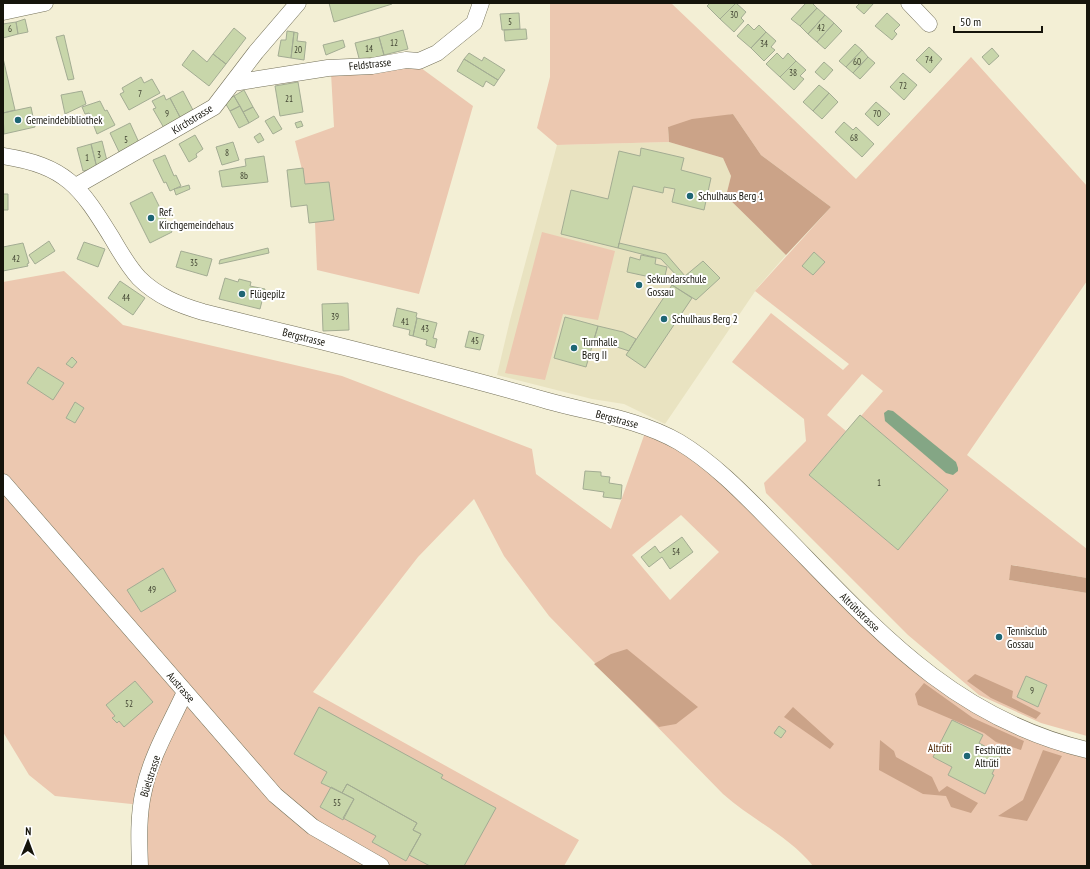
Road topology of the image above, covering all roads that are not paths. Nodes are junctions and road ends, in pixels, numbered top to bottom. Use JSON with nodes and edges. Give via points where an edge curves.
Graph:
{"nodes":[{"id":1,"x":45,"y":3,"type":"edge"},
{"id":2,"x":298,"y":3,"type":"edge"},
{"id":3,"x":481,"y":3,"type":"edge"},
{"id":4,"x":909,"y":3,"type":"edge"},
{"id":5,"x":3,"y":12,"type":"edge"},
{"id":6,"x":929,"y":24,"type":"dead end"},
{"id":7,"x":233,"y":82,"type":"junction"},
{"id":8,"x":3,"y":156,"type":"edge"},
{"id":9,"x":76,"y":186,"type":"junction"},
{"id":10,"x":660,"y":433,"type":"joint"},
{"id":11,"x":3,"y":482,"type":"edge"},
{"id":12,"x":185,"y":692,"type":"junction"},
{"id":13,"x":1087,"y":750,"type":"edge"},
{"id":14,"x":372,"y":864,"type":"edge"},
{"id":15,"x":140,"y":866,"type":"edge"}],
"edges":[{"from":1,"to":5,"type":"street"},
{"from":2,"to":7,"type":"street","name":"Kirchstrasse"},
{"from":3,"to":7,"type":"street","name":"Feldstrasse","via":[[474,23],[437,53],[419,61],[328,68]]},
{"from":4,"to":6,"type":"street"},
{"from":7,"to":9,"type":"street","name":"Kirchstrasse","via":[[214,107],[205,114]]},
{"from":8,"to":9,"type":"street","name":"Bergstrasse","via":[[45,166],[60,173]]},
{"from":9,"to":10,"type":"street","name":"Bergstrasse","via":[[95,210],[131,269],[149,286],[172,301],[203,312],[495,385],[639,424]]},
{"from":10,"to":13,"type":"street","name":"Altrütistrasse","via":[[680,443],[717,470],[869,622],[923,669],[988,713],[1026,731]]},
{"from":11,"to":12,"type":"street","name":"Austrasse"},
{"from":12,"to":14,"type":"street","name":"Austrasse","via":[[268,787],[293,811],[325,835]]},
{"from":12,"to":15,"type":"street","name":"Büelstrasse","via":[[156,756],[144,790],[140,815]]}]}
